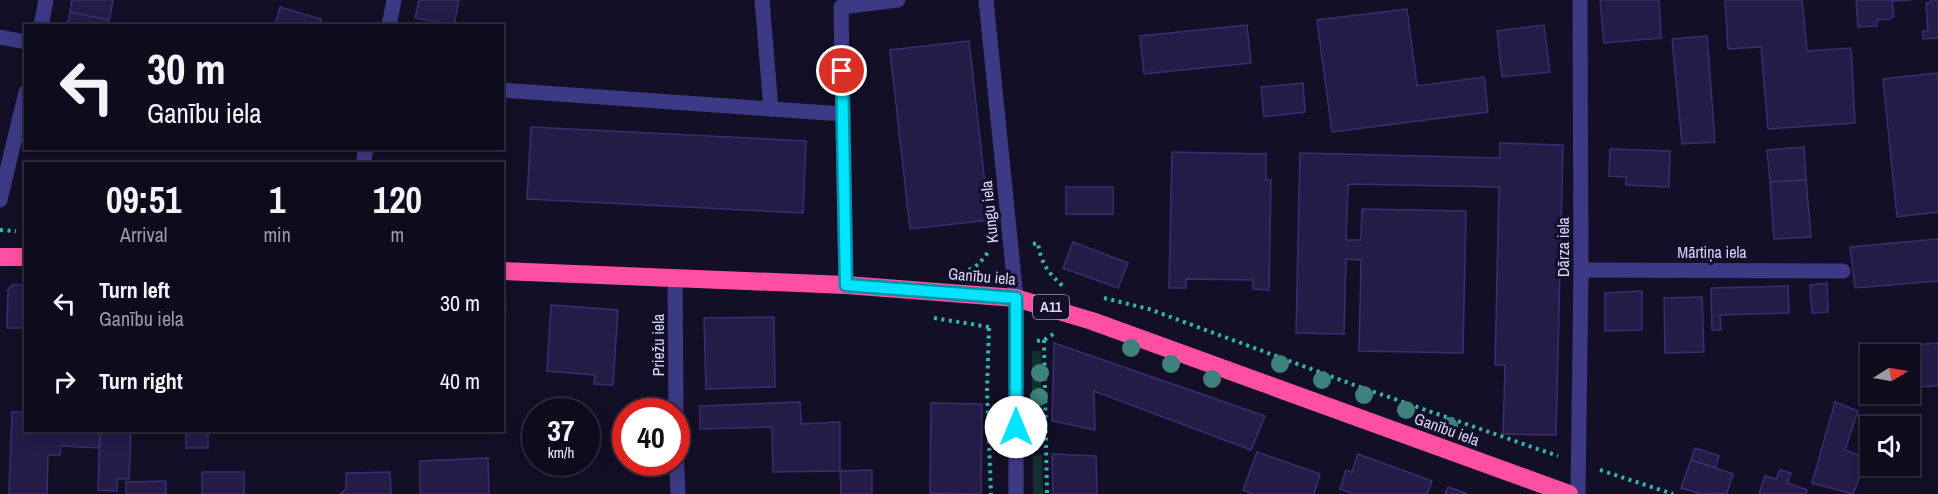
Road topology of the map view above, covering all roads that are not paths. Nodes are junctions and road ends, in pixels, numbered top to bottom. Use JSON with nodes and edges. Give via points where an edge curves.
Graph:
{"nodes":[{"id":1,"x":46,"y":0,"type":"edge"},
{"id":2,"x":394,"y":0,"type":"edge"},
{"id":3,"x":762,"y":0,"type":"edge"},
{"id":4,"x":898,"y":0,"type":"edge"},
{"id":5,"x":986,"y":0,"type":"edge"},
{"id":6,"x":1580,"y":0,"type":"edge"},
{"id":7,"x":41,"y":24,"type":"edge"},
{"id":8,"x":389,"y":24,"type":"edge"},
{"id":9,"x":0,"y":37,"type":"edge"},
{"id":10,"x":24,"y":42,"type":"edge"},
{"id":11,"x":504,"y":90,"type":"edge"},
{"id":12,"x":24,"y":100,"type":"edge"},
{"id":13,"x":771,"y":109,"type":"junction"},
{"id":14,"x":843,"y":114,"type":"junction"},
{"id":15,"x":0,"y":200,"type":"edge"},
{"id":16,"x":0,"y":257,"type":"edge"},
{"id":17,"x":24,"y":257,"type":"edge"},
{"id":18,"x":1581,"y":270,"type":"junction"},
{"id":19,"x":504,"y":271,"type":"edge"},
{"id":20,"x":1844,"y":271,"type":"dead end"},
{"id":21,"x":675,"y":279,"type":"junction"},
{"id":22,"x":846,"y":285,"type":"junction"},
{"id":23,"x":1016,"y":298,"type":"junction"},
{"id":24,"x":676,"y":398,"type":"edge"},
{"id":25,"x":677,"y":476,"type":"edge"},
{"id":26,"x":678,"y":494,"type":"edge"},
{"id":27,"x":1016,"y":494,"type":"edge"},
{"id":28,"x":1569,"y":494,"type":"edge"},
{"id":29,"x":1578,"y":494,"type":"edge"}],
"edges":[{"from":1,"to":7,"type":"street"},
{"from":2,"to":8,"type":"street"},
{"from":3,"to":13,"type":"street"},
{"from":4,"to":14,"type":"street","via":[[841,7]]},
{"from":5,"to":23,"type":"street","name":"Kungu iela"},
{"from":6,"to":18,"type":"street","name":"Dārza iela"},
{"from":9,"to":10,"type":"street"},
{"from":11,"to":13,"type":"street"},
{"from":12,"to":15,"type":"street"},
{"from":13,"to":14,"type":"street"},
{"from":14,"to":22,"type":"street"},
{"from":16,"to":17,"type":"highway"},
{"from":18,"to":20,"type":"street","name":"Mārtiņa iela"},
{"from":18,"to":29,"type":"street","name":"Dārza iela"},
{"from":19,"to":21,"type":"highway","name":"Ganību iela","number":"A11"},
{"from":21,"to":22,"type":"highway","name":"Ganību iela","number":"A11"},
{"from":21,"to":24,"type":"street","name":"Priežu iela"},
{"from":22,"to":23,"type":"highway","name":"Ganību iela","number":"A11"},
{"from":23,"to":27,"type":"street","name":"Kungu iela"},
{"from":23,"to":28,"type":"highway","name":"Ganību iela","number":"A11","via":[[1092,321]]},
{"from":25,"to":26,"type":"street"}]}
